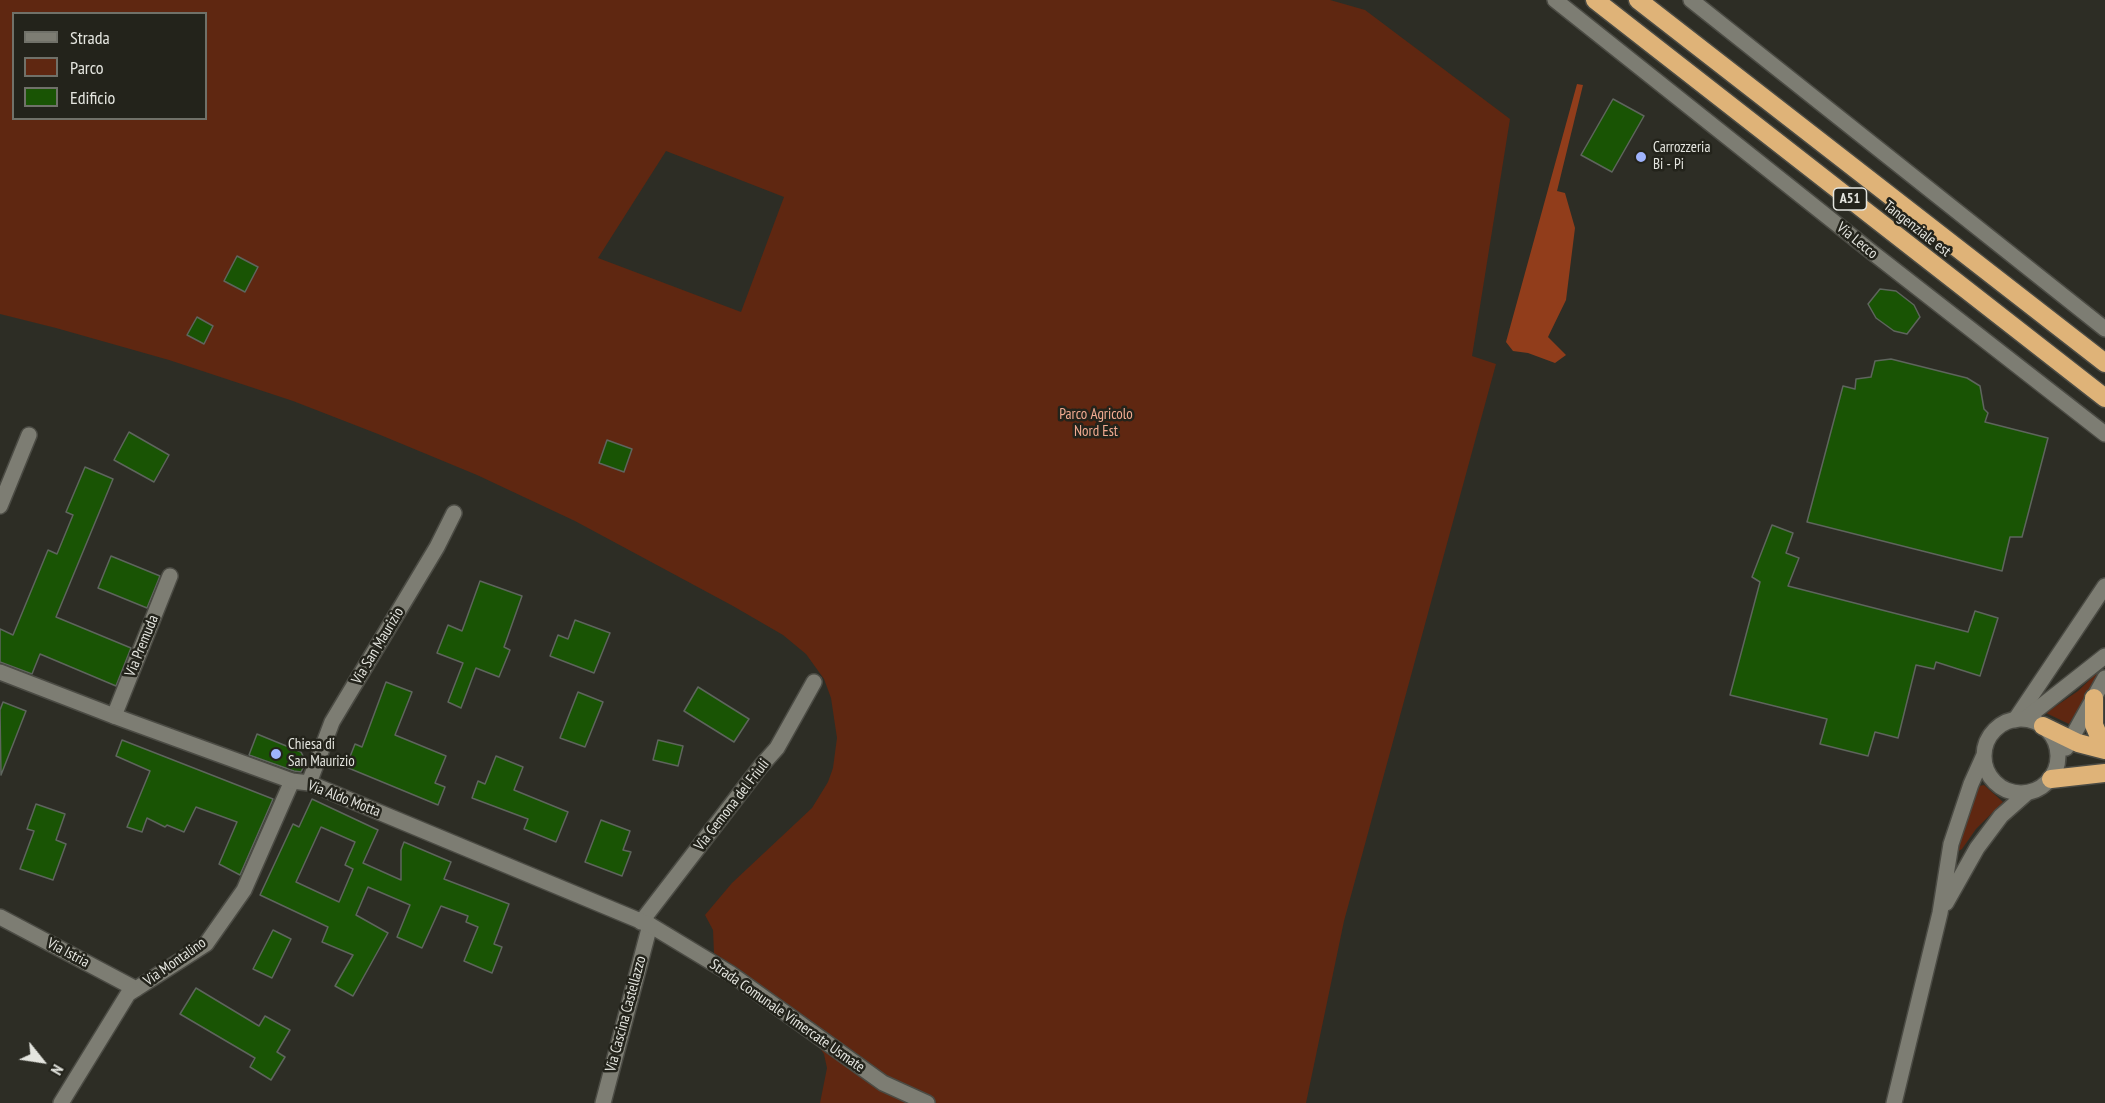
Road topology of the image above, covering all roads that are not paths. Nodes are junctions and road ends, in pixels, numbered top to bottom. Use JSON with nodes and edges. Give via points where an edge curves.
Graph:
{"nodes":[{"id":1,"x":1555,"y":0,"type":"edge"},
{"id":2,"x":1594,"y":0,"type":"edge"},
{"id":3,"x":1638,"y":0,"type":"edge"},
{"id":4,"x":1691,"y":0,"type":"edge"},
{"id":5,"x":2105,"y":329,"type":"edge"},
{"id":6,"x":2105,"y":363,"type":"edge"},
{"id":7,"x":2105,"y":398,"type":"edge"},
{"id":8,"x":2105,"y":434,"type":"edge"},
{"id":9,"x":29,"y":435,"type":"dead end"},
{"id":10,"x":0,"y":506,"type":"edge"},
{"id":11,"x":454,"y":513,"type":"dead end"},
{"id":12,"x":170,"y":576,"type":"dead end"},
{"id":13,"x":2105,"y":586,"type":"edge"},
{"id":14,"x":2105,"y":656,"type":"edge"},
{"id":15,"x":0,"y":672,"type":"edge"},
{"id":16,"x":2105,"y":678,"type":"edge"},
{"id":17,"x":814,"y":682,"type":"dead end"},
{"id":18,"x":2094,"y":698,"type":"junction"},
{"id":19,"x":114,"y":716,"type":"junction"},
{"id":20,"x":2020,"y":720,"type":"junction"},
{"id":21,"x":2043,"y":726,"type":"junction"},
{"id":22,"x":2071,"y":740,"type":"junction"},
{"id":23,"x":2105,"y":744,"type":"edge"},
{"id":24,"x":2105,"y":750,"type":"edge"},
{"id":25,"x":1984,"y":755,"type":"junction"},
{"id":26,"x":2058,"y":761,"type":"junction"},
{"id":27,"x":2105,"y":773,"type":"edge"},
{"id":28,"x":2051,"y":779,"type":"junction"},
{"id":29,"x":291,"y":781,"type":"junction"},
{"id":30,"x":309,"y":783,"type":"junction"},
{"id":31,"x":2027,"y":793,"type":"junction"},
{"id":32,"x":1940,"y":913,"type":"junction"},
{"id":33,"x":0,"y":917,"type":"edge"},
{"id":34,"x":645,"y":924,"type":"junction"},
{"id":35,"x":142,"y":985,"type":"junction"},
{"id":36,"x":61,"y":1103,"type":"edge"},
{"id":37,"x":603,"y":1103,"type":"edge"},
{"id":38,"x":927,"y":1103,"type":"edge"},
{"id":39,"x":1894,"y":1103,"type":"edge"}],
"edges":[{"from":1,"to":8,"type":"street","name":"Via Lecco"},
{"from":2,"to":7,"type":"highway","name":"Tangenziale est","number":"A51"},
{"from":3,"to":6,"type":"highway","name":"Tangenziale est","number":"A51"},
{"from":4,"to":5,"type":"street"},
{"from":9,"to":10,"type":"street"},
{"from":11,"to":30,"type":"street","name":"Via San Maurizio","via":[[332,722]]},
{"from":12,"to":19,"type":"street","name":"Via Premuda"},
{"from":13,"to":20,"type":"street"},
{"from":14,"to":20,"type":"street"},
{"from":15,"to":19,"type":"street","name":"Via Aldo Motta"},
{"from":16,"to":18,"type":"street"},
{"from":17,"to":34,"type":"street","name":"Via Gemona del Friuli","via":[[777,748]]},
{"from":18,"to":22,"type":"street"},
{"from":18,"to":23,"type":"highway","via":[[2094,725]]},
{"from":19,"to":29,"type":"street","name":"Via Aldo Motta"},
{"from":20,"to":21,"type":"street"},
{"from":20,"to":25,"type":"street","via":[[1997,729]]},
{"from":21,"to":22,"type":"highway"},
{"from":21,"to":26,"type":"street","via":[[2056,742]]},
{"from":22,"to":24,"type":"highway"},
{"from":22,"to":26,"type":"street"},
{"from":25,"to":31,"type":"street","via":[[1988,773],[2000,787]]},
{"from":25,"to":32,"type":"street","via":[[1951,844]]},
{"from":26,"to":28,"type":"street"},
{"from":27,"to":28,"type":"highway"},
{"from":28,"to":31,"type":"street"},
{"from":29,"to":30,"type":"street","name":"Via Aldo Motta"},
{"from":29,"to":35,"type":"street","name":"Via Montalino","via":[[244,890],[206,944]]},
{"from":30,"to":34,"type":"street","name":"Via Aldo Motta"},
{"from":31,"to":32,"type":"street","via":[[2001,816],[1977,848]]},
{"from":32,"to":39,"type":"street"},
{"from":33,"to":35,"type":"street","name":"Via Istria"},
{"from":34,"to":37,"type":"street","name":"Via Cascina Castellazzo"},
{"from":34,"to":38,"type":"street","name":"Strada Comunale Vimercate Usmate","via":[[731,974],[883,1083]]},
{"from":35,"to":36,"type":"street","name":"Via Montalino","via":[[128,994]]}]}
